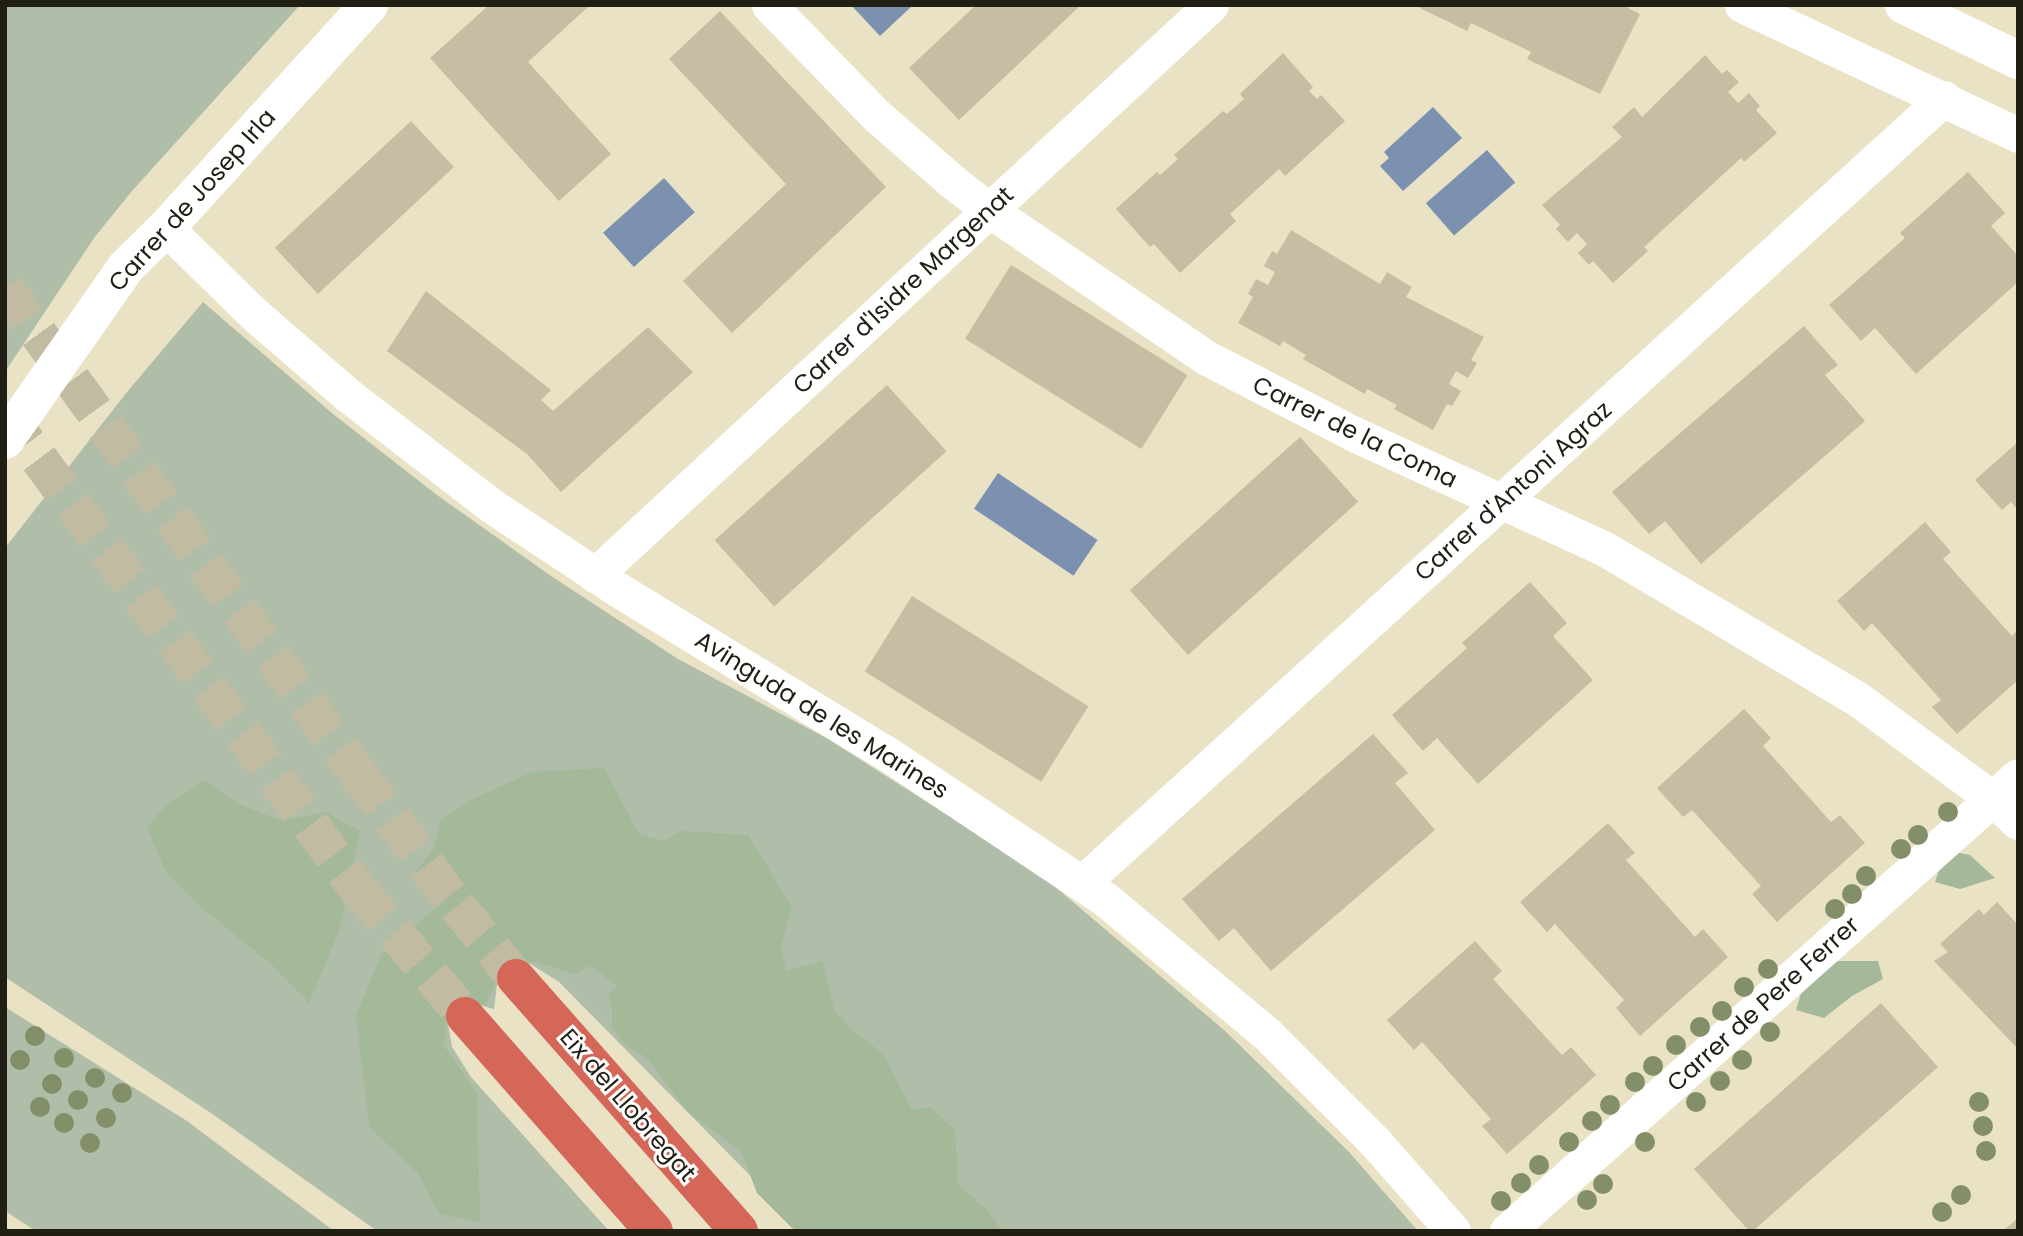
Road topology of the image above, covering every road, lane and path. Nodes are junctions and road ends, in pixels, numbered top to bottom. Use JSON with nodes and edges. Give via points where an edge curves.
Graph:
{"nodes":[{"id":1,"x":369,"y":5,"type":"edge"},
{"id":2,"x":769,"y":5,"type":"edge"},
{"id":3,"x":1211,"y":5,"type":"edge"},
{"id":4,"x":1742,"y":5,"type":"edge"},
{"id":5,"x":1903,"y":5,"type":"edge"},
{"id":6,"x":2018,"y":60,"type":"edge"},
{"id":7,"x":1944,"y":99,"type":"junction"},
{"id":8,"x":2018,"y":135,"type":"edge"},
{"id":9,"x":989,"y":210,"type":"junction"},
{"id":10,"x":166,"y":228,"type":"junction"},
{"id":11,"x":5,"y":440,"type":"edge"},
{"id":12,"x":1500,"y":503,"type":"junction"},
{"id":13,"x":595,"y":575,"type":"junction"},
{"id":14,"x":2005,"y":787,"type":"edge"},
{"id":15,"x":2018,"y":822,"type":"edge"},
{"id":16,"x":1082,"y":883,"type":"junction"},
{"id":17,"x":516,"y":978,"type":"tunnel mouth"},
{"id":18,"x":465,"y":1016,"type":"tunnel mouth"},
{"id":19,"x":654,"y":1231,"type":"edge"},
{"id":20,"x":739,"y":1231,"type":"edge"},
{"id":21,"x":1453,"y":1231,"type":"edge"},
{"id":22,"x":1507,"y":1231,"type":"edge"}],
"edges":[{"from":1,"to":10,"type":"street","name":"Carrer de Josep Irla"},
{"from":2,"to":9,"type":"street","name":"Carrer de la Coma","via":[[877,116]]},
{"from":3,"to":9,"type":"street","name":"Carrer d'Isidre Margenat"},
{"from":4,"to":7,"type":"street"},
{"from":5,"to":6,"type":"street"},
{"from":7,"to":8,"type":"street"},
{"from":7,"to":12,"type":"street","name":"Carrer d'Antoni Agraz"},
{"from":9,"to":12,"type":"street","name":"Carrer de la Coma","via":[[1207,358],[1354,435]]},
{"from":9,"to":13,"type":"street","name":"Carrer d'Isidre Margenat"},
{"from":10,"to":11,"type":"street","name":"Carrer de Josep Irla","via":[[126,267]]},
{"from":10,"to":13,"type":"street","name":"Avinguda de les Marines","via":[[349,397],[492,506]]},
{"from":12,"to":14,"type":"street","name":"Carrer de la Coma","via":[[1605,549]]},
{"from":12,"to":16,"type":"street","name":"Carrer d'Antoni Agraz"},
{"from":13,"to":16,"type":"street","name":"Avinguda de les Marines","via":[[886,753]]},
{"from":14,"to":15,"type":"street","name":"Carrer de la Coma"},
{"from":14,"to":22,"type":"street","name":"Carrer de Pere Ferrer"},
{"from":16,"to":21,"type":"street","name":"Avinguda de les Marines","via":[[1268,1035],[1376,1143]]},
{"from":17,"to":20,"type":"highway","name":"Eix del Llobregat"},
{"from":18,"to":19,"type":"highway"}]}
